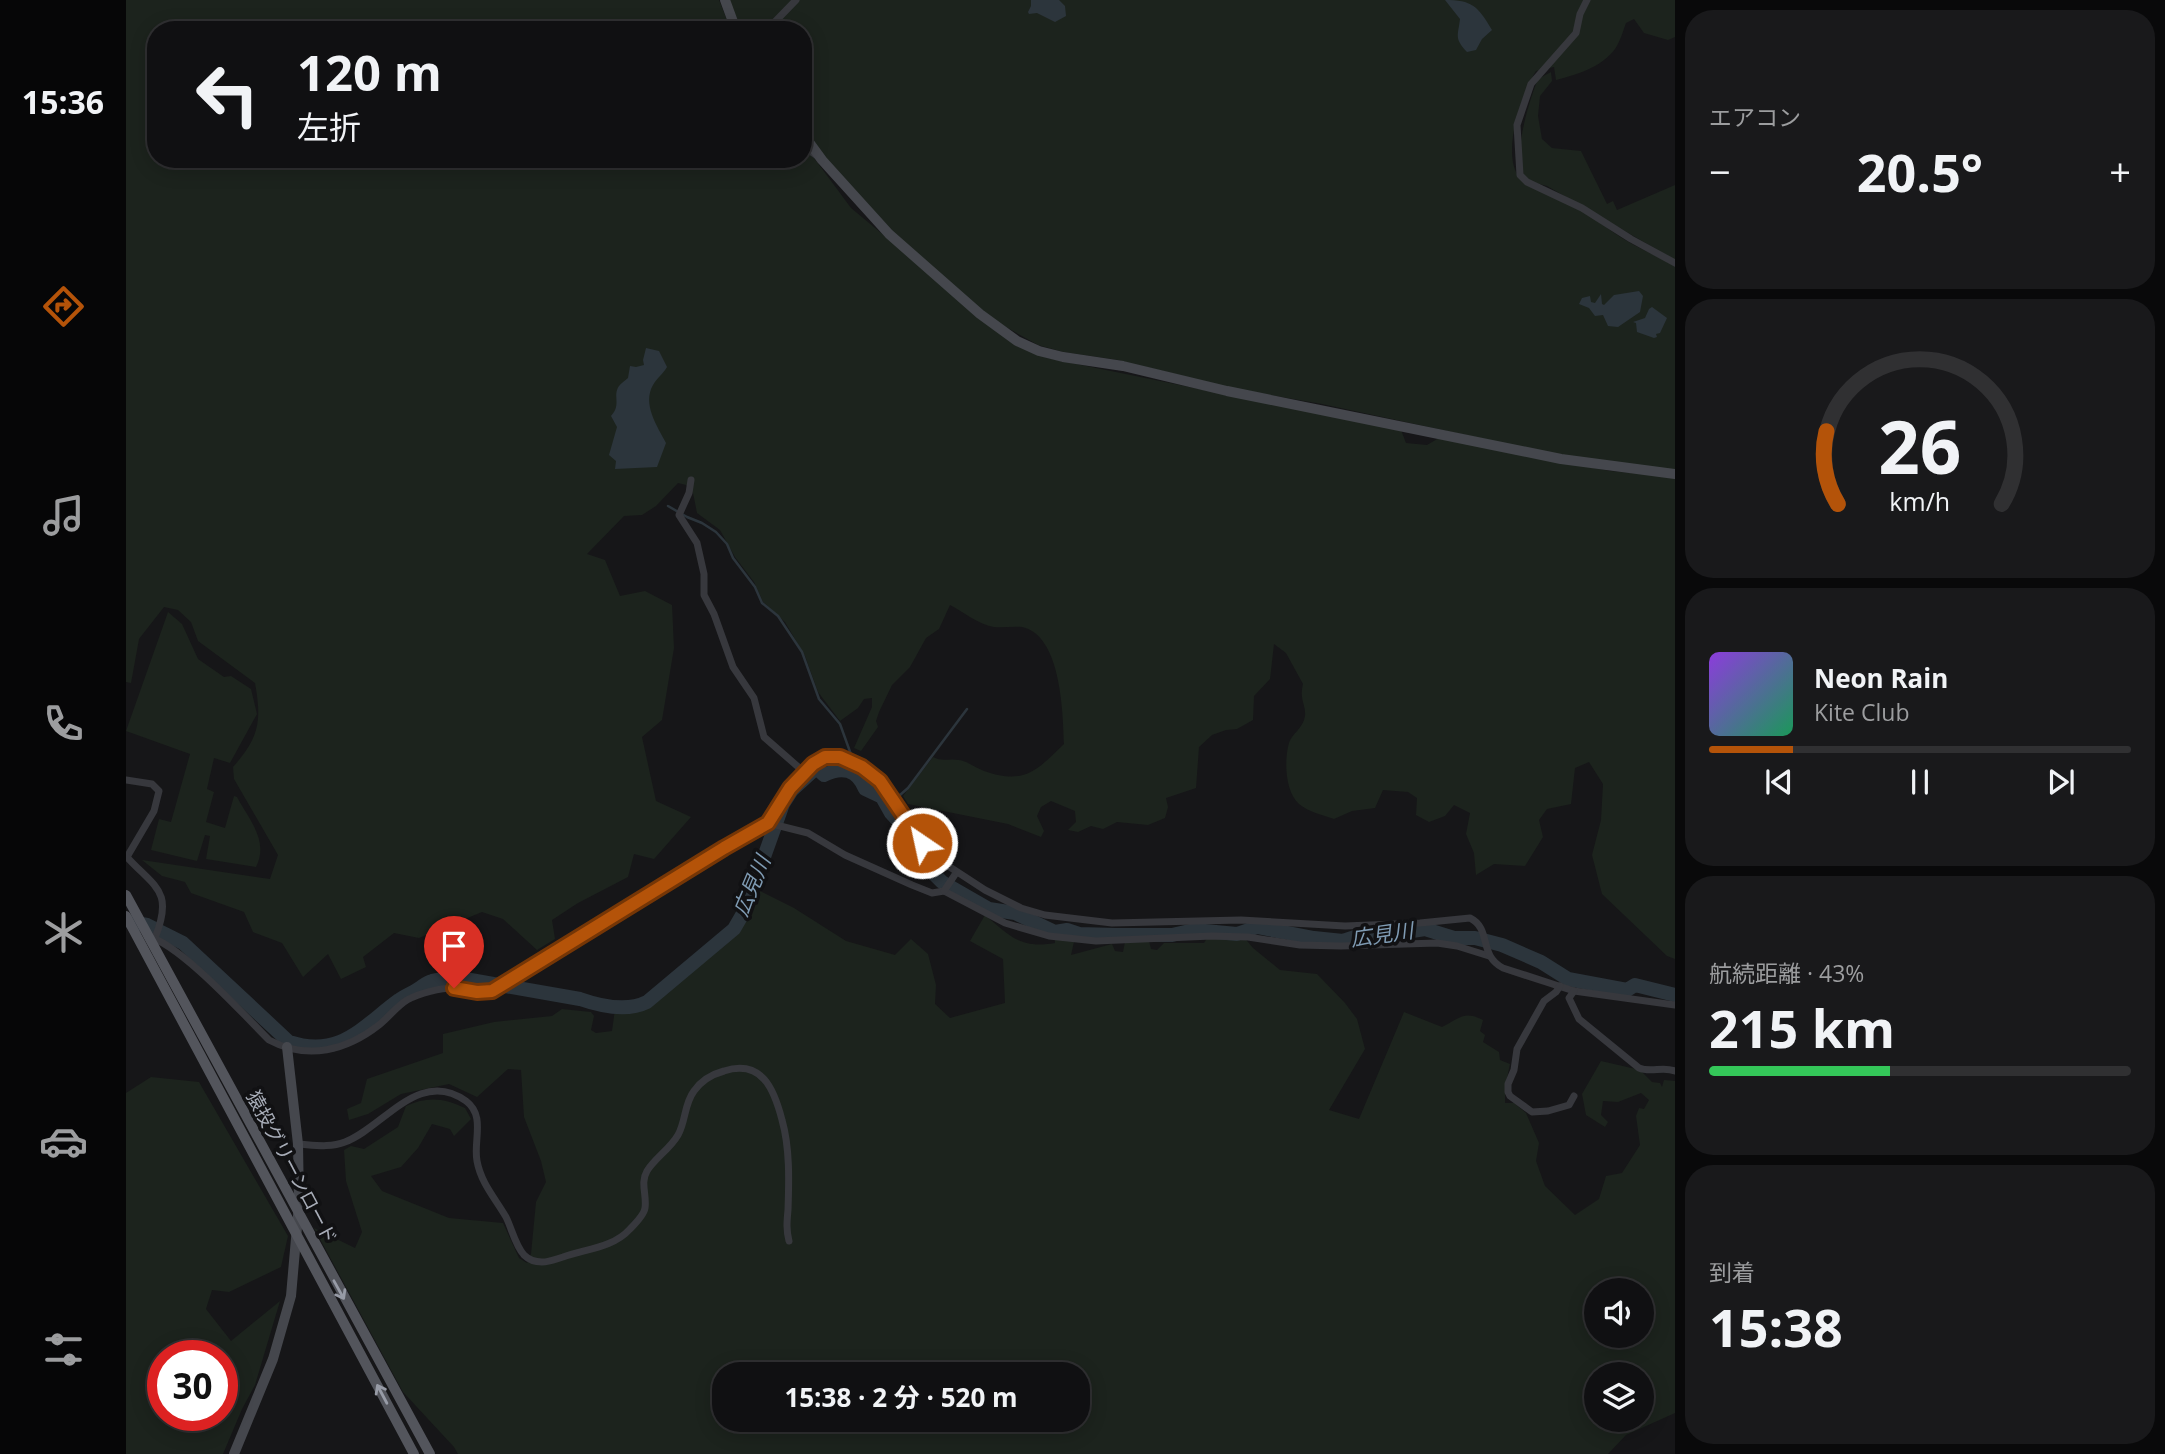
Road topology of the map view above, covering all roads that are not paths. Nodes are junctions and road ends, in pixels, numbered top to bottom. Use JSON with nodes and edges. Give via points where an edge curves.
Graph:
{"nodes":[{"id":1,"x":725,"y":0,"type":"edge"},
{"id":2,"x":796,"y":0,"type":"edge"},
{"id":3,"x":1587,"y":0,"type":"edge"},
{"id":4,"x":733,"y":21,"type":"edge"},
{"id":5,"x":776,"y":21,"type":"edge"},
{"id":6,"x":812,"y":146,"type":"edge"},
{"id":7,"x":812,"y":153,"type":"edge"},
{"id":8,"x":822,"y":160,"type":"junction"},
{"id":9,"x":1675,"y":263,"type":"edge"},
{"id":10,"x":1675,"y":474,"type":"edge"},
{"id":11,"x":691,"y":480,"type":"dead end"},
{"id":12,"x":804,"y":772,"type":"junction"},
{"id":13,"x":126,"y":780,"type":"edge"},
{"id":14,"x":770,"y":823,"type":"junction"},
{"id":15,"x":126,"y":856,"type":"edge"},
{"id":16,"x":955,"y":875,"type":"junction"},
{"id":17,"x":945,"y":890,"type":"junction"},
{"id":18,"x":128,"y":899,"type":"edge"},
{"id":19,"x":126,"y":916,"type":"edge"},
{"id":20,"x":126,"y":930,"type":"edge"},
{"id":21,"x":153,"y":942,"type":"junction"},
{"id":22,"x":1488,"y":954,"type":"junction"},
{"id":23,"x":1560,"y":986,"type":"junction"},
{"id":24,"x":1574,"y":991,"type":"junction"},
{"id":25,"x":1675,"y":1005,"type":"edge"},
{"id":26,"x":287,"y":1047,"type":"junction"},
{"id":27,"x":1675,"y":1071,"type":"edge"},
{"id":28,"x":1574,"y":1096,"type":"dead end"},
{"id":29,"x":298,"y":1144,"type":"junction"},
{"id":30,"x":789,"y":1241,"type":"dead end"},
{"id":31,"x":234,"y":1454,"type":"edge"},
{"id":32,"x":414,"y":1454,"type":"edge"},
{"id":33,"x":430,"y":1454,"type":"edge"}],
"edges":[{"from":1,"to":4,"type":"street"},
{"from":2,"to":5,"type":"street"},
{"from":3,"to":9,"type":"street","via":[[1576,33],[1531,84],[1517,125],[1520,175],[1527,183],[1582,208]]},
{"from":6,"to":8,"type":"street"},
{"from":7,"to":8,"type":"street"},
{"from":8,"to":10,"type":"street","via":[[889,234],[931,272],[1017,341],[1039,351],[1561,459]]},
{"from":11,"to":12,"type":"street","via":[[680,513],[697,542],[704,595],[733,667],[754,698],[764,737]]},
{"from":12,"to":14,"type":"street","via":[[781,799]]},
{"from":12,"to":16,"type":"street","via":[[825,757],[835,756],[862,767],[880,781],[929,851]]},
{"from":13,"to":15,"type":"street","via":[[152,784],[159,791],[154,811]]},
{"from":14,"to":17,"type":"street","via":[[808,833],[912,885],[932,892]]},
{"from":14,"to":26,"type":"street","via":[[492,991],[454,988],[428,992],[406,1000],[361,1038],[339,1049]]},
{"from":15,"to":21,"type":"street","via":[[162,896],[163,919]]},
{"from":16,"to":17,"type":"street"},
{"from":16,"to":22,"type":"street","via":[[1034,912],[1095,922],[1241,920],[1366,926],[1465,918],[1477,922]]},
{"from":17,"to":22,"type":"street","via":[[1016,927],[1077,940],[1212,936],[1300,945],[1415,942]]},
{"from":18,"to":21,"type":"main road","name":"猿投グリーンロード"},
{"from":19,"to":21,"type":"main road","name":"猿投グリーンロード"},
{"from":20,"to":21,"type":"street"},
{"from":21,"to":26,"type":"street","via":[[194,967],[270,1040]]},
{"from":32,"to":21,"type":"main road","name":"猿投グリーンロード","one_way":true,"via":[[287,1215]]},
{"from":21,"to":33,"type":"main road","name":"猿投グリーンロード","one_way":true},
{"from":22,"to":23,"type":"street","via":[[1503,968]]},
{"from":23,"to":24,"type":"street"},
{"from":23,"to":28,"type":"street","via":[[1544,1001],[1517,1049],[1508,1092],[1539,1113],[1569,1105]]},
{"from":24,"to":25,"type":"street"},
{"from":24,"to":27,"type":"street","via":[[1569,998],[1579,1019],[1639,1068]]},
{"from":26,"to":29,"type":"street"},
{"from":29,"to":30,"type":"street","via":[[330,1146],[347,1141],[420,1094],[456,1096],[473,1110],[479,1130],[476,1158],[480,1174],[521,1252],[529,1260],[547,1262],[606,1244],[629,1231],[645,1208],[646,1172],[678,1135],[693,1091],[720,1072],[746,1068],[763,1077],[783,1121]]},
{"from":29,"to":31,"type":"street","via":[[299,1204],[291,1296],[273,1359]]}]}
